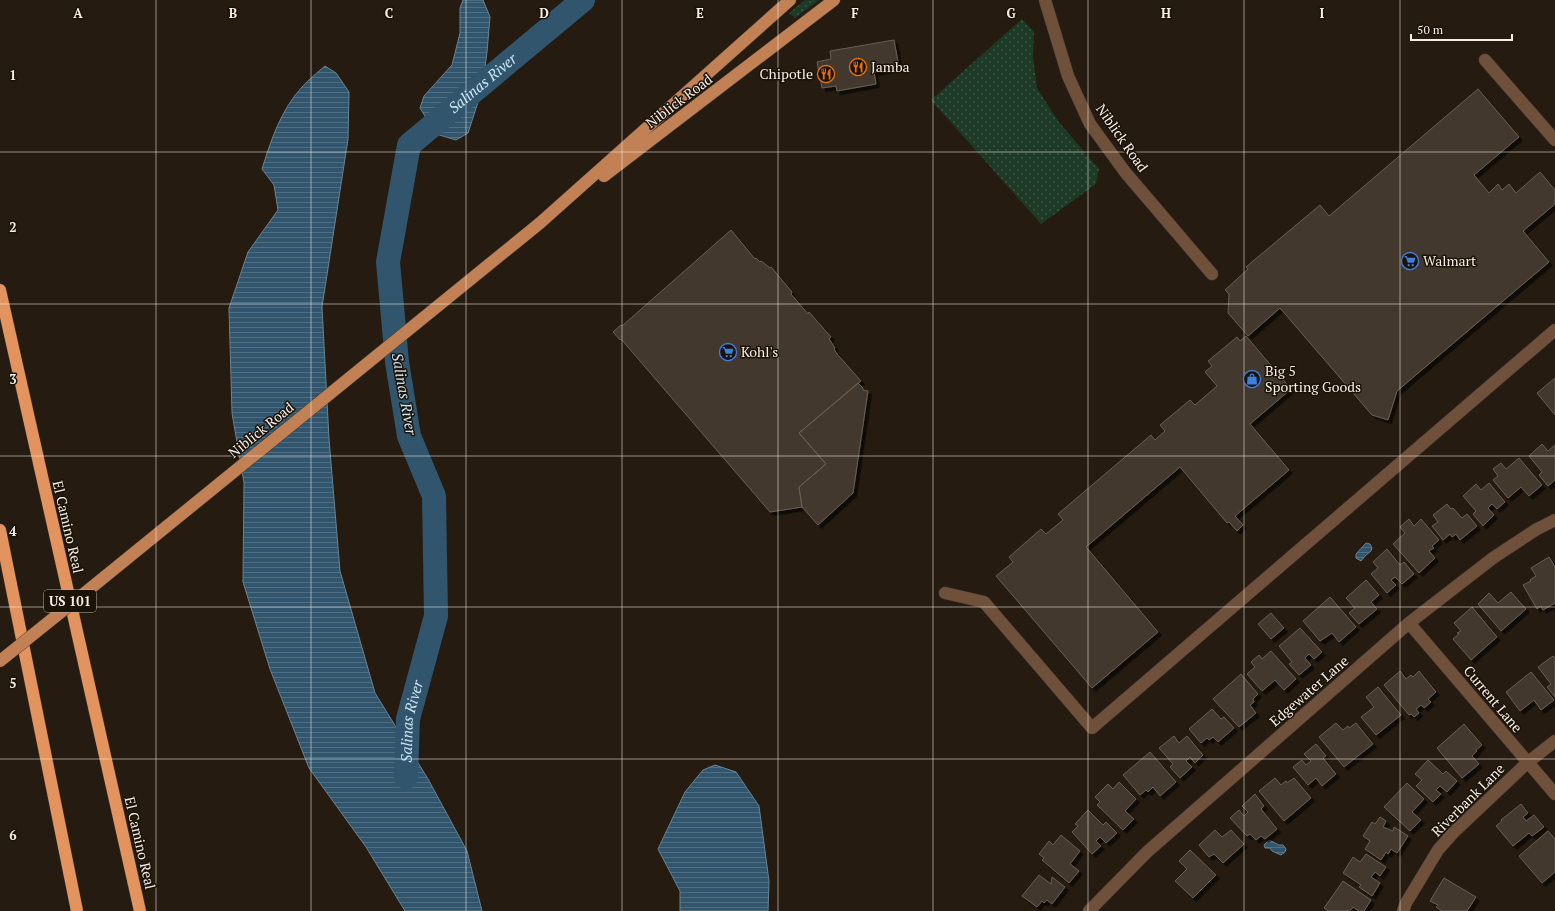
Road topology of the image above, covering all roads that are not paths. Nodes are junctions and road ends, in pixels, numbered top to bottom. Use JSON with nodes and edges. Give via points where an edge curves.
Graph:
{"nodes":[{"id":1,"x":790,"y":0,"type":"edge"},
{"id":2,"x":834,"y":0,"type":"edge"},
{"id":3,"x":1045,"y":0,"type":"edge"},
{"id":4,"x":1485,"y":60,"type":"dead end"},
{"id":5,"x":1555,"y":140,"type":"edge"},
{"id":6,"x":540,"y":223,"type":"junction"},
{"id":7,"x":1212,"y":274,"type":"dead end"},
{"id":8,"x":0,"y":290,"type":"edge"},
{"id":9,"x":1555,"y":330,"type":"edge"},
{"id":10,"x":1555,"y":520,"type":"edge"},
{"id":11,"x":0,"y":530,"type":"edge"},
{"id":12,"x":0,"y":543,"type":"edge"},
{"id":13,"x":12,"y":589,"type":"junction"},
{"id":14,"x":945,"y":593,"type":"dead end"},
{"id":15,"x":1409,"y":623,"type":"junction"},
{"id":16,"x":0,"y":661,"type":"edge"},
{"id":17,"x":1555,"y":741,"type":"edge"},
{"id":18,"x":1527,"y":763,"type":"junction"},
{"id":19,"x":1555,"y":794,"type":"edge"},
{"id":20,"x":1092,"y":907,"type":"edge"},
{"id":21,"x":77,"y":911,"type":"edge"},
{"id":22,"x":140,"y":911,"type":"edge"},
{"id":23,"x":1402,"y":911,"type":"edge"}],
"edges":[{"from":1,"to":6,"type":"main road","name":"Niblick Road"},
{"from":2,"to":6,"type":"main road","name":"Niblick Road"},
{"from":3,"to":7,"type":"street","name":"Niblick Road","via":[[1068,76],[1090,124],[1125,172]]},
{"from":4,"to":5,"type":"street"},
{"from":6,"to":16,"type":"main road","name":"Niblick Road","bridge":true},
{"from":8,"to":22,"type":"highway","name":"El Camino Real","number":"US 101"},
{"from":9,"to":14,"type":"street","via":[[1092,728],[984,602]]},
{"from":10,"to":15,"type":"street","name":"Edgewater Lane","via":[[1493,558]]},
{"from":11,"to":13,"type":"highway"},
{"from":12,"to":13,"type":"highway"},
{"from":13,"to":21,"type":"highway"},
{"from":15,"to":18,"type":"street","name":"Current Lane"},
{"from":15,"to":20,"type":"street","name":"Edgewater Lane","via":[[1146,852]]},
{"from":17,"to":18,"type":"street","name":"Riverbank Lane"},
{"from":18,"to":19,"type":"street","name":"Current Lane"},
{"from":18,"to":23,"type":"street","name":"Riverbank Lane","via":[[1438,850]]}]}
